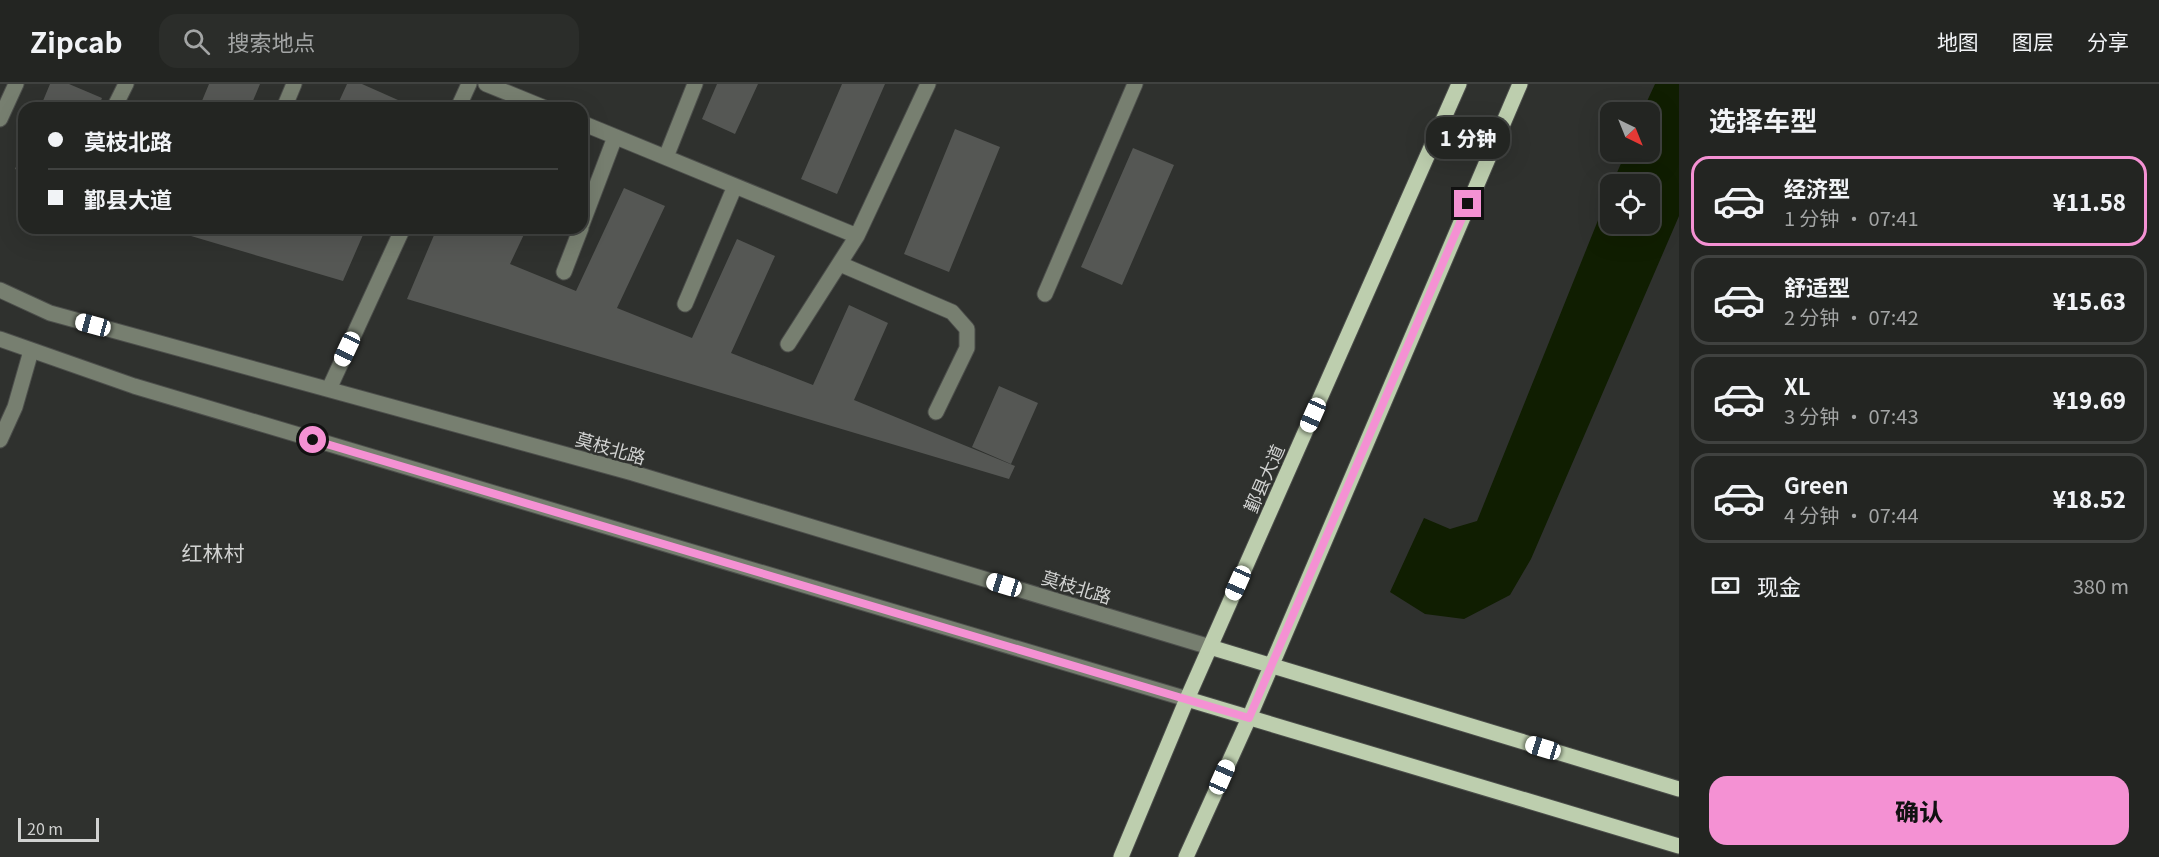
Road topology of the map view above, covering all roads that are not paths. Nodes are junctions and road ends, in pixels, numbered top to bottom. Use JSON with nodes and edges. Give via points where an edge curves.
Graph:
{"nodes":[{"id":1,"x":16,"y":84,"type":"edge"},
{"id":2,"x":126,"y":84,"type":"edge"},
{"id":3,"x":294,"y":84,"type":"edge"},
{"id":4,"x":469,"y":84,"type":"edge"},
{"id":5,"x":486,"y":84,"type":"edge"},
{"id":6,"x":695,"y":84,"type":"edge"},
{"id":7,"x":928,"y":84,"type":"edge"},
{"id":8,"x":1135,"y":84,"type":"edge"},
{"id":9,"x":1459,"y":84,"type":"edge"},
{"id":10,"x":1520,"y":84,"type":"edge"},
{"id":11,"x":117,"y":102,"type":"edge"},
{"id":12,"x":286,"y":102,"type":"edge"},
{"id":13,"x":461,"y":102,"type":"edge"},
{"id":14,"x":530,"y":102,"type":"edge"},
{"id":15,"x":0,"y":120,"type":"edge"},
{"id":16,"x":588,"y":126,"type":"edge"},
{"id":17,"x":615,"y":137,"type":"junction"},
{"id":18,"x":666,"y":157,"type":"junction"},
{"id":19,"x":735,"y":186,"type":"junction"},
{"id":20,"x":588,"y":208,"type":"edge"},
{"id":21,"x":400,"y":234,"type":"edge"},
{"id":22,"x":578,"y":234,"type":"edge"},
{"id":23,"x":857,"y":236,"type":"junction"},
{"id":24,"x":840,"y":264,"type":"junction"},
{"id":25,"x":564,"y":272,"type":"dead end"},
{"id":26,"x":0,"y":290,"type":"edge"},
{"id":27,"x":1045,"y":294,"type":"dead end"},
{"id":28,"x":685,"y":304,"type":"dead end"},
{"id":29,"x":0,"y":339,"type":"edge"},
{"id":30,"x":788,"y":344,"type":"dead end"},
{"id":31,"x":31,"y":351,"type":"junction"},
{"id":32,"x":329,"y":389,"type":"junction"},
{"id":33,"x":936,"y":412,"type":"dead end"},
{"id":34,"x":0,"y":440,"type":"edge"},
{"id":35,"x":1210,"y":646,"type":"junction"},
{"id":36,"x":1271,"y":665,"type":"junction"},
{"id":37,"x":1187,"y":699,"type":"junction"},
{"id":38,"x":1249,"y":718,"type":"junction"},
{"id":39,"x":1679,"y":789,"type":"edge"},
{"id":40,"x":1679,"y":846,"type":"edge"},
{"id":41,"x":1121,"y":857,"type":"edge"},
{"id":42,"x":1186,"y":857,"type":"edge"}],
"edges":[{"from":1,"to":15,"type":"street"},
{"from":2,"to":11,"type":"street"},
{"from":3,"to":12,"type":"street"},
{"from":4,"to":13,"type":"street"},
{"from":5,"to":14,"type":"street"},
{"from":6,"to":18,"type":"street"},
{"from":7,"to":23,"type":"street"},
{"from":8,"to":27,"type":"street"},
{"from":9,"to":35,"type":"main road","name":"鄞县大道"},
{"from":10,"to":36,"type":"main road"},
{"from":16,"to":17,"type":"street"},
{"from":17,"to":18,"type":"street"},
{"from":17,"to":20,"type":"street"},
{"from":18,"to":19,"type":"street"},
{"from":19,"to":23,"type":"street"},
{"from":19,"to":28,"type":"street"},
{"from":21,"to":32,"type":"street"},
{"from":22,"to":25,"type":"street"},
{"from":23,"to":24,"type":"street"},
{"from":24,"to":30,"type":"street"},
{"from":24,"to":33,"type":"street","via":[[952,312],[967,329],[967,348]]},
{"from":26,"to":32,"type":"street","name":"莫枝北路","via":[[50,313]]},
{"from":29,"to":31,"type":"street"},
{"from":31,"to":34,"type":"street","via":[[15,407]]},
{"from":31,"to":37,"type":"street","via":[[145,390]]},
{"from":32,"to":35,"type":"street","name":"莫枝北路","via":[[633,473]]},
{"from":35,"to":36,"type":"main road"},
{"from":35,"to":37,"type":"main road","name":"鄞县大道"},
{"from":36,"to":38,"type":"main road"},
{"from":36,"to":39,"type":"main road"},
{"from":37,"to":38,"type":"main road"},
{"from":37,"to":41,"type":"main road","name":"鄞县大道"},
{"from":38,"to":40,"type":"main road"},
{"from":38,"to":42,"type":"main road"}]}
